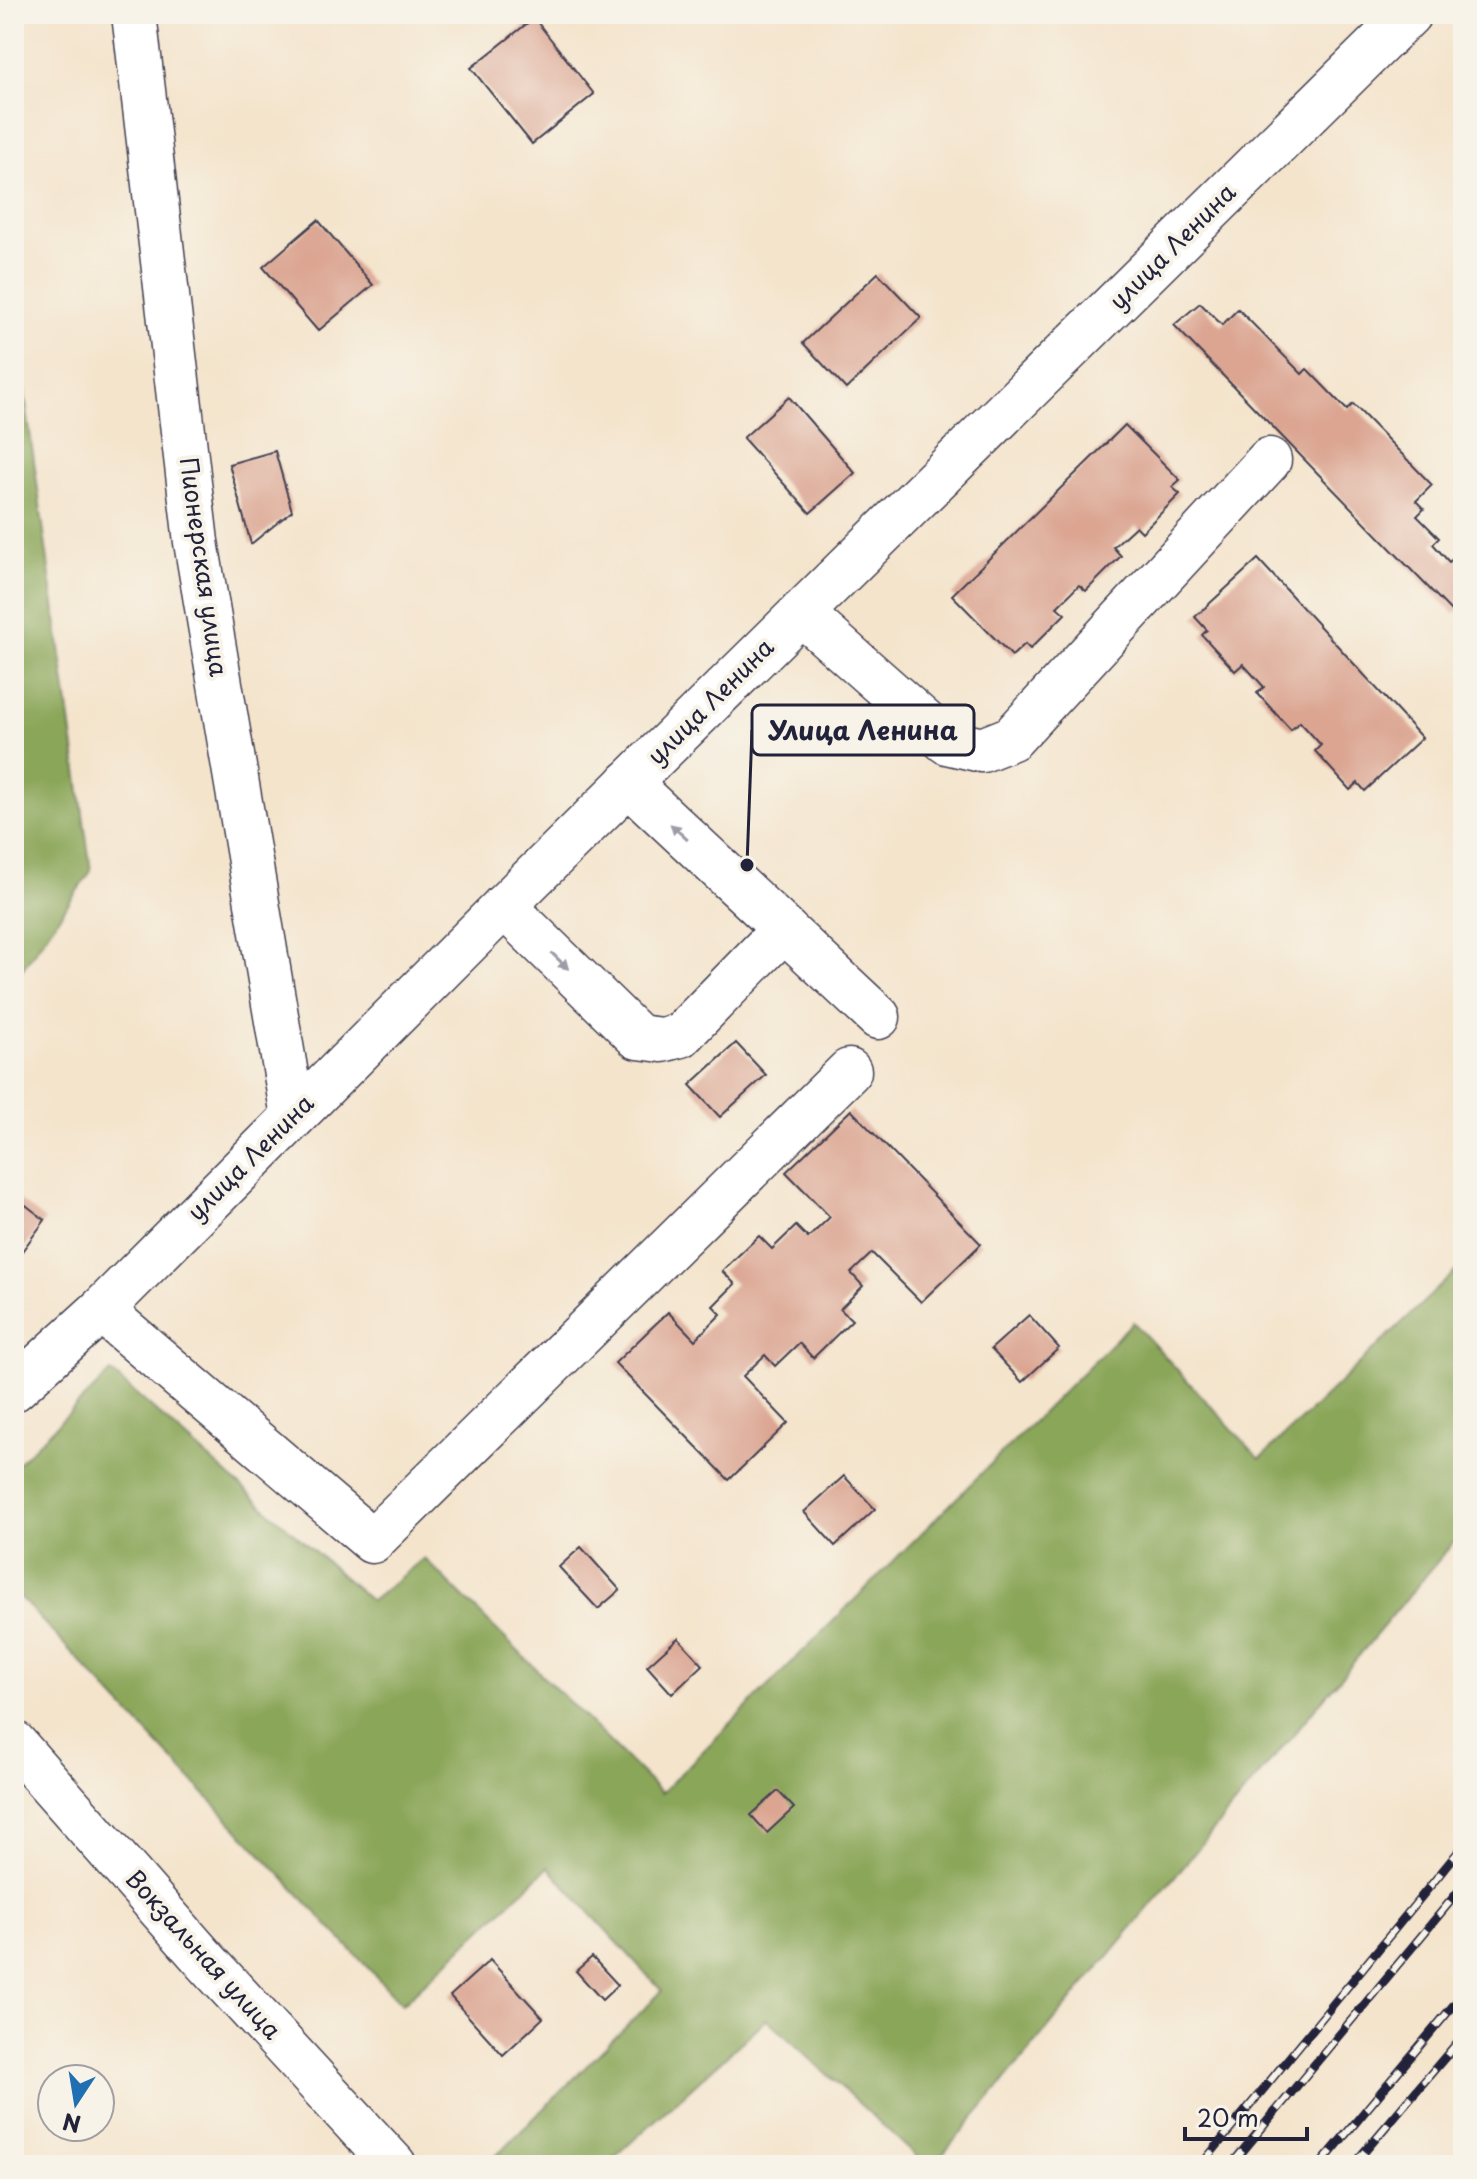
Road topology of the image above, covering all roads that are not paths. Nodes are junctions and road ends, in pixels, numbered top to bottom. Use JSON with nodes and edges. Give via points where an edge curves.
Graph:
{"nodes":[{"id":1,"x":134,"y":14,"type":"edge"},
{"id":2,"x":1409,"y":14,"type":"edge"},
{"id":3,"x":1269,"y":460,"type":"dead end"},
{"id":4,"x":801,"y":613,"type":"junction"},
{"id":5,"x":628,"y":783,"type":"junction"},
{"id":6,"x":504,"y":906,"type":"junction"},
{"id":7,"x":784,"y":929,"type":"junction"},
{"id":8,"x":878,"y":1017,"type":"dead end"},
{"id":9,"x":849,"y":1071,"type":"dead end"},
{"id":10,"x":293,"y":1116,"type":"junction"},
{"id":11,"x":101,"y":1310,"type":"junction"},
{"id":12,"x":14,"y":1389,"type":"edge"},
{"id":13,"x":14,"y":1743,"type":"edge"},
{"id":14,"x":394,"y":2165,"type":"edge"}],
"edges":[{"from":1,"to":10,"type":"street","name":"Пионерская улица","via":[[196,542]]},
{"from":2,"to":4,"type":"street","name":"улица Ленина"},
{"from":3,"to":4,"type":"street","via":[[1012,738],[982,750],[947,742]]},
{"from":4,"to":5,"type":"street","name":"улица Ленина"},
{"from":5,"to":6,"type":"street","name":"улица Ленина"},
{"from":7,"to":5,"type":"street","one_way":true},
{"from":6,"to":7,"type":"street","one_way":true,"via":[[638,1037],[662,1040],[681,1035]]},
{"from":6,"to":10,"type":"street","name":"улица Ленина"},
{"from":7,"to":8,"type":"street"},
{"from":9,"to":11,"type":"street","via":[[372,1541]]},
{"from":10,"to":11,"type":"street","name":"улица Ленина"},
{"from":11,"to":12,"type":"street","name":"улица Ленина"},
{"from":13,"to":14,"type":"street","name":"Вокзальная улица"}]}
